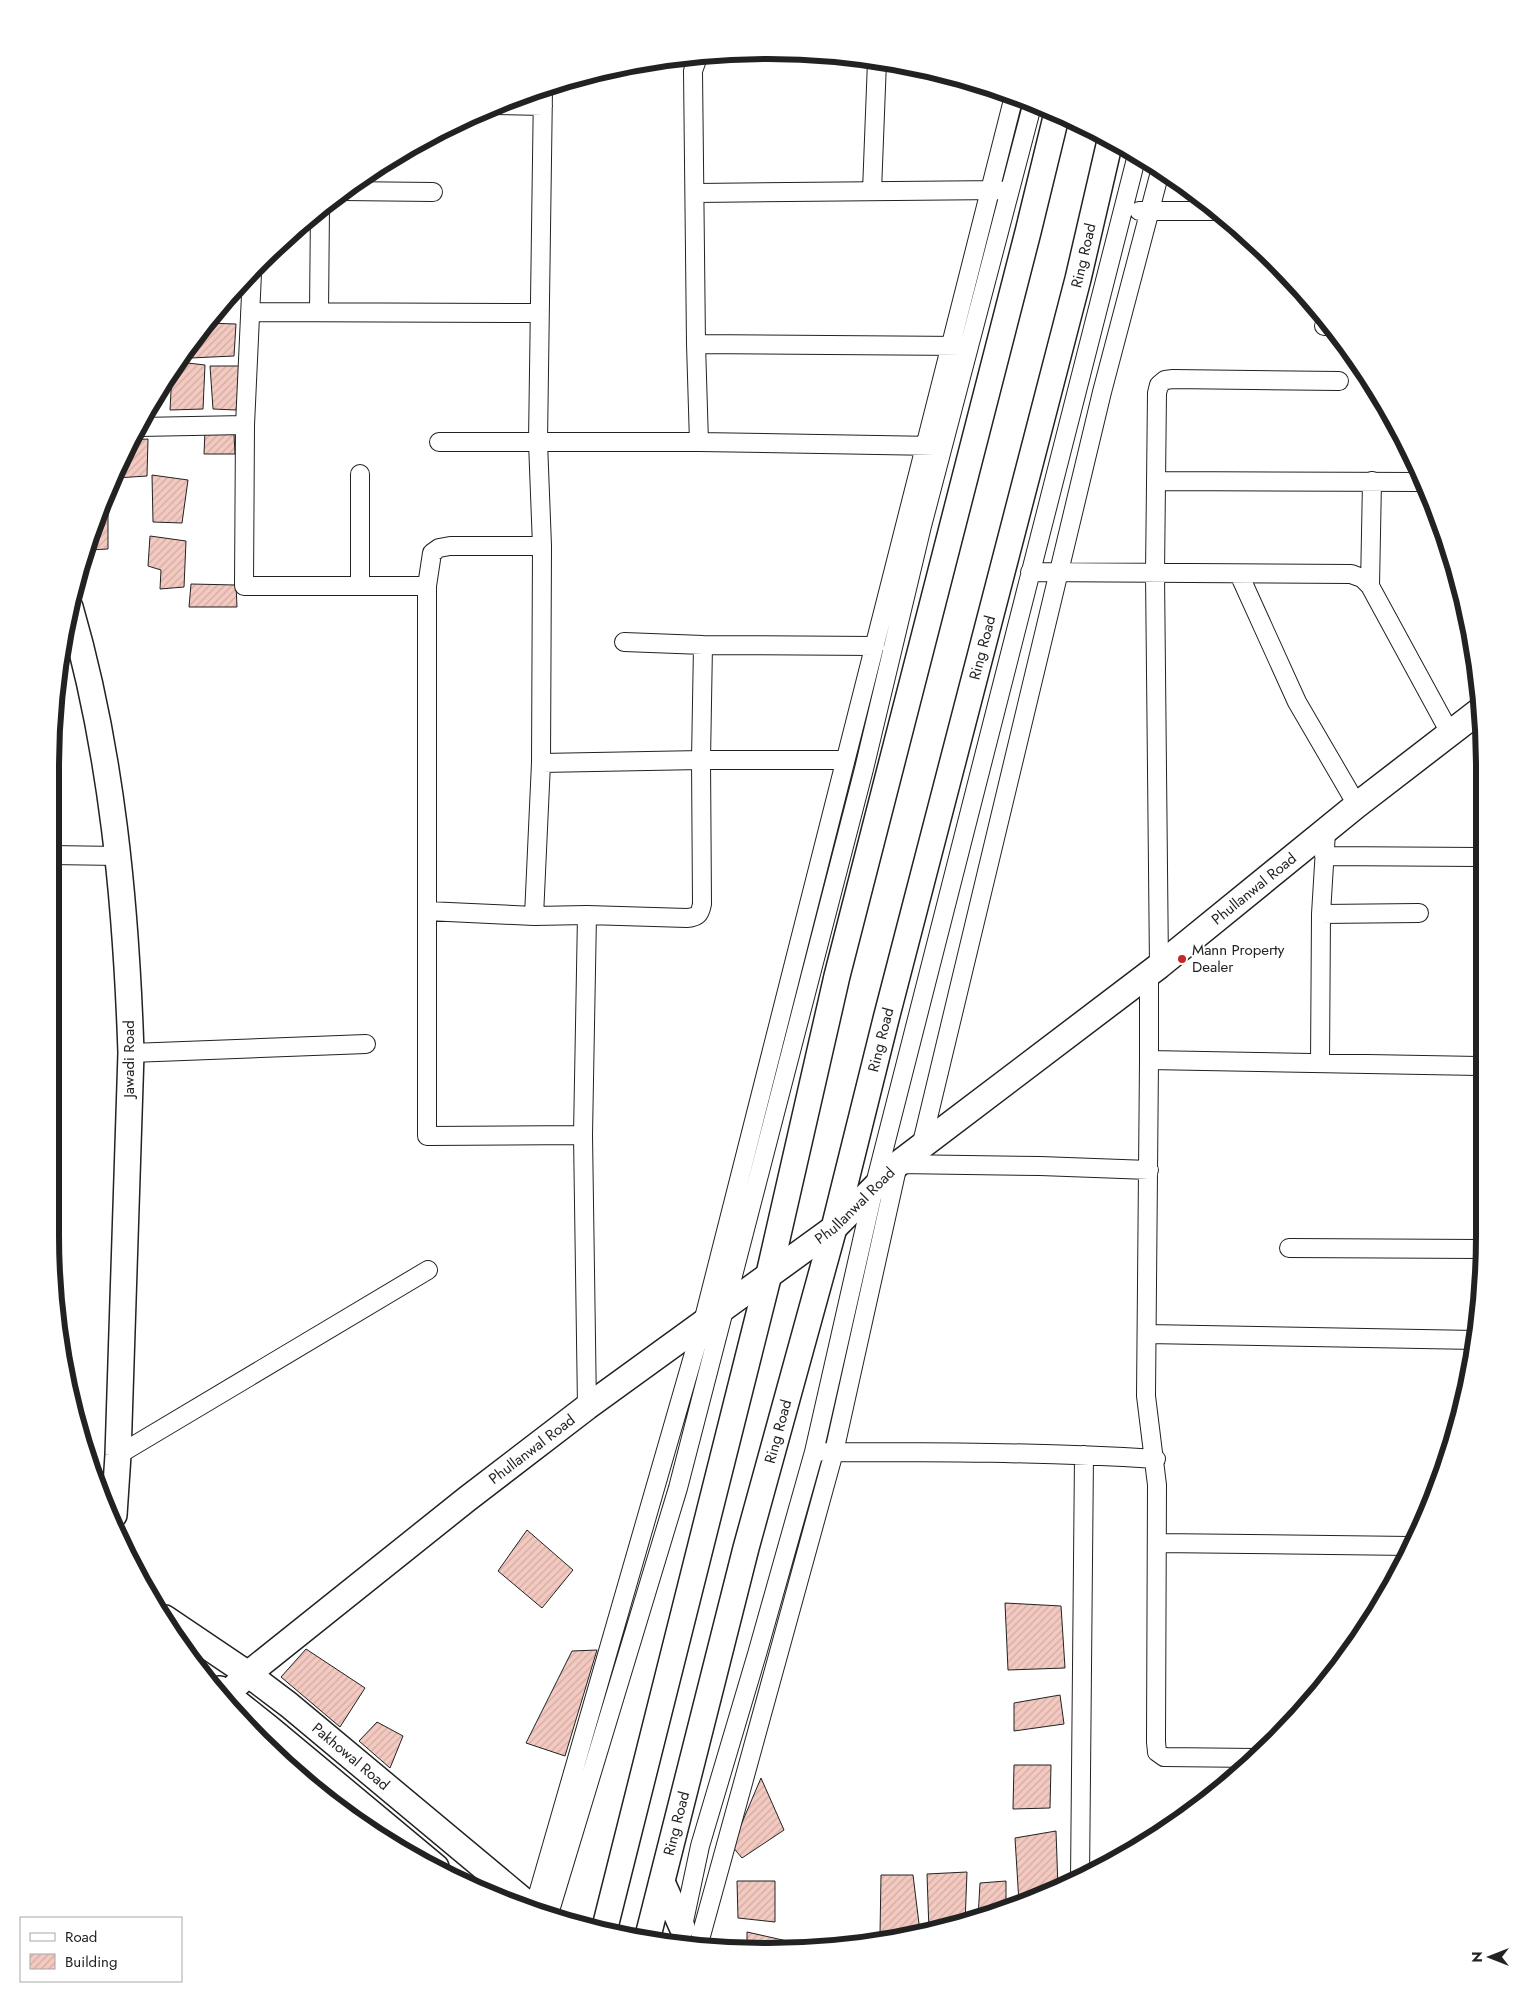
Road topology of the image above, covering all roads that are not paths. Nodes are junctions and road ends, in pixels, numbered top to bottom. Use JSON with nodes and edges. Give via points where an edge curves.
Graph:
{"nodes":[{"id":1,"x":696,"y":63,"type":"edge"},
{"id":2,"x":877,"y":68,"type":"edge"},
{"id":3,"x":543,"y":98,"type":"edge"},
{"id":4,"x":1012,"y":103,"type":"edge"},
{"id":5,"x":1031,"y":110,"type":"edge"},
{"id":6,"x":1055,"y":120,"type":"edge"},
{"id":7,"x":1109,"y":147,"type":"edge"},
{"id":8,"x":1135,"y":162,"type":"edge"},
{"id":9,"x":1159,"y":177,"type":"edge"},
{"id":10,"x":1010,"y":190,"type":"junction"},
{"id":11,"x":356,"y":191,"type":"edge"},
{"id":12,"x":872,"y":191,"type":"junction"},
{"id":13,"x":990,"y":191,"type":"junction"},
{"id":14,"x":433,"y":192,"type":"dead end"},
{"id":15,"x":696,"y":193,"type":"junction"},
{"id":16,"x":1123,"y":211,"type":"junction"},
{"id":17,"x":1150,"y":211,"type":"junction"},
{"id":18,"x":1207,"y":212,"type":"edge"},
{"id":19,"x":320,"y":218,"type":"edge"},
{"id":20,"x":252,"y":282,"type":"edge"},
{"id":21,"x":250,"y":312,"type":"junction"},
{"id":22,"x":319,"y":312,"type":"junction"},
{"id":23,"x":539,"y":313,"type":"junction"},
{"id":24,"x":696,"y":344,"type":"junction"},
{"id":25,"x":960,"y":345,"type":"junction"},
{"id":26,"x":1338,"y":381,"type":"dead end"},
{"id":27,"x":1077,"y":392,"type":"junction"},
{"id":28,"x":1102,"y":392,"type":"junction"},
{"id":29,"x":244,"y":424,"type":"junction"},
{"id":30,"x":147,"y":427,"type":"edge"},
{"id":31,"x":439,"y":442,"type":"dead end"},
{"id":32,"x":538,"y":442,"type":"junction"},
{"id":33,"x":699,"y":442,"type":"junction"},
{"id":34,"x":925,"y":446,"type":"junction"},
{"id":35,"x":943,"y":446,"type":"junction"},
{"id":36,"x":360,"y":474,"type":"dead end"},
{"id":37,"x":1156,"y":481,"type":"junction"},
{"id":38,"x":1372,"y":481,"type":"junction"},
{"id":39,"x":1416,"y":482,"type":"edge"},
{"id":40,"x":542,"y":546,"type":"junction"},
{"id":41,"x":1030,"y":572,"type":"junction"},
{"id":42,"x":1060,"y":572,"type":"junction"},
{"id":43,"x":1154,"y":574,"type":"junction"},
{"id":44,"x":1239,"y":574,"type":"junction"},
{"id":45,"x":360,"y":586,"type":"junction"},
{"id":46,"x":427,"y":586,"type":"junction"},
{"id":47,"x":1370,"y":586,"type":"junction"},
{"id":48,"x":74,"y":621,"type":"edge"},
{"id":49,"x":624,"y":642,"type":"dead end"},
{"id":50,"x":703,"y":645,"type":"junction"},
{"id":51,"x":875,"y":646,"type":"junction"},
{"id":52,"x":1474,"y":715,"type":"edge"},
{"id":53,"x":1450,"y":733,"type":"junction"},
{"id":54,"x":701,"y":760,"type":"junction"},
{"id":55,"x":845,"y":760,"type":"junction"},
{"id":56,"x":541,"y":763,"type":"junction"},
{"id":57,"x":1357,"y":805,"type":"junction"},
{"id":58,"x":1325,"y":844,"type":"junction"},
{"id":59,"x":59,"y":855,"type":"edge"},
{"id":60,"x":118,"y":856,"type":"junction"},
{"id":61,"x":1476,"y":857,"type":"edge"},
{"id":62,"x":427,"y":911,"type":"junction"},
{"id":63,"x":1321,"y":914,"type":"junction"},
{"id":64,"x":1419,"y":914,"type":"dead end"},
{"id":65,"x":587,"y":915,"type":"junction"},
{"id":66,"x":534,"y":916,"type":"junction"},
{"id":67,"x":1154,"y":970,"type":"junction"},
{"id":68,"x":366,"y":1044,"type":"dead end"},
{"id":69,"x":131,"y":1053,"type":"junction"},
{"id":70,"x":1149,"y":1060,"type":"junction"},
{"id":71,"x":1320,"y":1063,"type":"junction"},
{"id":72,"x":1476,"y":1066,"type":"edge"},
{"id":73,"x":583,"y":1135,"type":"junction"},
{"id":74,"x":921,"y":1147,"type":"junction"},
{"id":75,"x":898,"y":1164,"type":"junction"},
{"id":76,"x":1149,"y":1170,"type":"junction"},
{"id":77,"x":874,"y":1188,"type":"junction"},
{"id":78,"x":834,"y":1228,"type":"junction"},
{"id":79,"x":1289,"y":1248,"type":"dead end"},
{"id":80,"x":1476,"y":1249,"type":"edge"},
{"id":81,"x":428,"y":1270,"type":"dead end"},
{"id":82,"x":769,"y":1274,"type":"junction"},
{"id":83,"x":725,"y":1306,"type":"junction"},
{"id":84,"x":704,"y":1322,"type":"junction"},
{"id":85,"x":1147,"y":1334,"type":"junction"},
{"id":86,"x":1468,"y":1340,"type":"edge"},
{"id":87,"x":587,"y":1407,"type":"junction"},
{"id":88,"x":814,"y":1452,"type":"junction"},
{"id":89,"x":834,"y":1452,"type":"junction"},
{"id":90,"x":118,"y":1455,"type":"junction"},
{"id":91,"x":1084,"y":1455,"type":"junction"},
{"id":92,"x":1156,"y":1459,"type":"junction"},
{"id":93,"x":114,"y":1509,"type":"edge"},
{"id":94,"x":1157,"y":1543,"type":"junction"},
{"id":95,"x":1404,"y":1546,"type":"edge"},
{"id":96,"x":177,"y":1626,"type":"edge"},
{"id":97,"x":757,"y":1654,"type":"junction"},
{"id":98,"x":776,"y":1660,"type":"junction"},
{"id":99,"x":248,"y":1674,"type":"junction"},
{"id":100,"x":226,"y":1691,"type":"edge"},
{"id":101,"x":265,"y":1735,"type":"edge"},
{"id":102,"x":1245,"y":1758,"type":"edge"},
{"id":103,"x":707,"y":1823,"type":"junction"},
{"id":104,"x":729,"y":1832,"type":"junction"},
{"id":105,"x":413,"y":1848,"type":"edge"},
{"id":106,"x":1080,"y":1870,"type":"edge"},
{"id":107,"x":662,"y":1882,"type":"junction"},
{"id":108,"x":521,"y":1899,"type":"edge"},
{"id":109,"x":535,"y":1904,"type":"edge"},
{"id":110,"x":550,"y":1909,"type":"edge"},
{"id":111,"x":605,"y":1924,"type":"edge"},
{"id":112,"x":649,"y":1933,"type":"edge"},
{"id":113,"x":687,"y":1937,"type":"edge"}],
"edges":[{"from":1,"to":15,"type":"street","via":[[693,71]]},
{"from":2,"to":12,"type":"street"},
{"from":3,"to":23,"type":"street"},
{"from":4,"to":13,"type":"street"},
{"from":5,"to":10,"type":"street"},
{"from":6,"to":82,"type":"street","via":[[836,976]]},
{"from":7,"to":78,"type":"street","name":"Ring Road","via":[[1078,279]]},
{"from":8,"to":16,"type":"street"},
{"from":9,"to":17,"type":"street"},
{"from":10,"to":13,"type":"street"},
{"from":10,"to":25,"type":"street"},
{"from":11,"to":14,"type":"street"},
{"from":12,"to":13,"type":"street"},
{"from":12,"to":15,"type":"street"},
{"from":13,"to":25,"type":"street"},
{"from":15,"to":24,"type":"street"},
{"from":16,"to":17,"type":"street"},
{"from":16,"to":27,"type":"street"},
{"from":17,"to":18,"type":"street"},
{"from":17,"to":28,"type":"street"},
{"from":19,"to":22,"type":"street"},
{"from":20,"to":21,"type":"street"},
{"from":21,"to":22,"type":"street"},
{"from":21,"to":29,"type":"street"},
{"from":22,"to":23,"type":"street"},
{"from":23,"to":32,"type":"street"},
{"from":24,"to":25,"type":"street"},
{"from":24,"to":33,"type":"street"},
{"from":25,"to":34,"type":"street"},
{"from":25,"to":35,"type":"street"},
{"from":26,"to":37,"type":"street","via":[[1165,380],[1156,393]]},
{"from":27,"to":28,"type":"street"},
{"from":27,"to":41,"type":"street"},
{"from":28,"to":42,"type":"street"},
{"from":29,"to":30,"type":"street"},
{"from":29,"to":45,"type":"street","via":[[244,586]]},
{"from":31,"to":32,"type":"street"},
{"from":32,"to":33,"type":"street"},
{"from":32,"to":40,"type":"street"},
{"from":33,"to":34,"type":"street"},
{"from":34,"to":35,"type":"street"},
{"from":34,"to":51,"type":"street"},
{"from":35,"to":83,"type":"street","via":[[864,769]]},
{"from":36,"to":45,"type":"street"},
{"from":37,"to":38,"type":"street"},
{"from":37,"to":43,"type":"street"},
{"from":38,"to":39,"type":"street"},
{"from":38,"to":47,"type":"street"},
{"from":40,"to":46,"type":"street","via":[[439,548],[432,553]]},
{"from":40,"to":56,"type":"street"},
{"from":41,"to":42,"type":"street"},
{"from":41,"to":77,"type":"street"},
{"from":42,"to":43,"type":"street"},
{"from":42,"to":74,"type":"street"},
{"from":43,"to":44,"type":"street"},
{"from":43,"to":67,"type":"street"},
{"from":44,"to":47,"type":"street","via":[[1351,574]]},
{"from":44,"to":57,"type":"street","via":[[1298,702]]},
{"from":45,"to":46,"type":"street"},
{"from":46,"to":62,"type":"street"},
{"from":47,"to":53,"type":"street"},
{"from":48,"to":60,"type":"street","name":"Jawadi Road","via":[[100,741]]},
{"from":49,"to":50,"type":"street"},
{"from":50,"to":51,"type":"street"},
{"from":50,"to":54,"type":"street"},
{"from":51,"to":55,"type":"street"},
{"from":52,"to":53,"type":"street","name":"Phullanwal Road"},
{"from":53,"to":57,"type":"street","name":"Phullanwal Road"},
{"from":54,"to":55,"type":"street"},
{"from":54,"to":56,"type":"street"},
{"from":54,"to":65,"type":"street","via":[[700,913],[695,918]]},
{"from":55,"to":84,"type":"street"},
{"from":56,"to":66,"type":"street"},
{"from":57,"to":58,"type":"street","name":"Phullanwal Road"},
{"from":58,"to":61,"type":"street"},
{"from":58,"to":63,"type":"street"},
{"from":58,"to":67,"type":"street","name":"Phullanwal Road"},
{"from":59,"to":60,"type":"street"},
{"from":60,"to":69,"type":"street","name":"Jawadi Road"},
{"from":62,"to":66,"type":"street"},
{"from":62,"to":73,"type":"street","via":[[427,1136]]},
{"from":63,"to":64,"type":"street"},
{"from":63,"to":71,"type":"street"},
{"from":65,"to":66,"type":"street"},
{"from":65,"to":73,"type":"street"},
{"from":67,"to":70,"type":"street"},
{"from":67,"to":74,"type":"street","name":"Phullanwal Road"},
{"from":68,"to":69,"type":"street"},
{"from":69,"to":90,"type":"street","name":"Jawadi Road"},
{"from":70,"to":71,"type":"street"},
{"from":70,"to":76,"type":"street"},
{"from":71,"to":72,"type":"street"},
{"from":73,"to":87,"type":"street"},
{"from":74,"to":75,"type":"street","name":"Phullanwal Road"},
{"from":75,"to":76,"type":"street"},
{"from":75,"to":77,"type":"street","name":"Phullanwal Road"},
{"from":75,"to":89,"type":"street"},
{"from":76,"to":85,"type":"street"},
{"from":77,"to":78,"type":"street","name":"Phullanwal Road"},
{"from":77,"to":88,"type":"street"},
{"from":78,"to":82,"type":"street","name":"Phullanwal Road"},
{"from":78,"to":107,"type":"street","name":"Ring Road","via":[[746,1548]]},
{"from":79,"to":80,"type":"street"},
{"from":81,"to":90,"type":"street"},
{"from":82,"to":83,"type":"street","name":"Phullanwal Road"},
{"from":82,"to":111,"type":"street"},
{"from":83,"to":84,"type":"street","name":"Phullanwal Road"},
{"from":83,"to":110,"type":"street","via":[[678,1488]]},
{"from":84,"to":87,"type":"street","name":"Phullanwal Road"},
{"from":84,"to":109,"type":"street"},
{"from":85,"to":86,"type":"street"},
{"from":85,"to":92,"type":"street","via":[[1146,1396]]},
{"from":87,"to":99,"type":"street","name":"Phullanwal Road"},
{"from":88,"to":89,"type":"street"},
{"from":88,"to":97,"type":"street"},
{"from":89,"to":91,"type":"street"},
{"from":89,"to":98,"type":"street"},
{"from":90,"to":93,"type":"street","name":"Jawadi Road"},
{"from":91,"to":92,"type":"street"},
{"from":91,"to":106,"type":"street"},
{"from":92,"to":94,"type":"street"},
{"from":94,"to":95,"type":"street"},
{"from":94,"to":102,"type":"street","via":[[1157,1752],[1164,1757],[1175,1758]]},
{"from":96,"to":99,"type":"street","name":"Pakhowal Road"},
{"from":97,"to":98,"type":"street"},
{"from":97,"to":103,"type":"street"},
{"from":98,"to":104,"type":"street"},
{"from":99,"to":100,"type":"street","name":"Phullanwal Road"},
{"from":99,"to":108,"type":"street","name":"Pakhowal Road"},
{"from":101,"to":105,"type":"street","name":"Pakhowal Road"},
{"from":103,"to":104,"type":"street"},
{"from":103,"to":113,"type":"street","via":[[700,1846]]},
{"from":104,"to":113,"type":"street"},
{"from":107,"to":112,"type":"street","name":"Ring Road"},
{"from":107,"to":113,"type":"street"}]}
